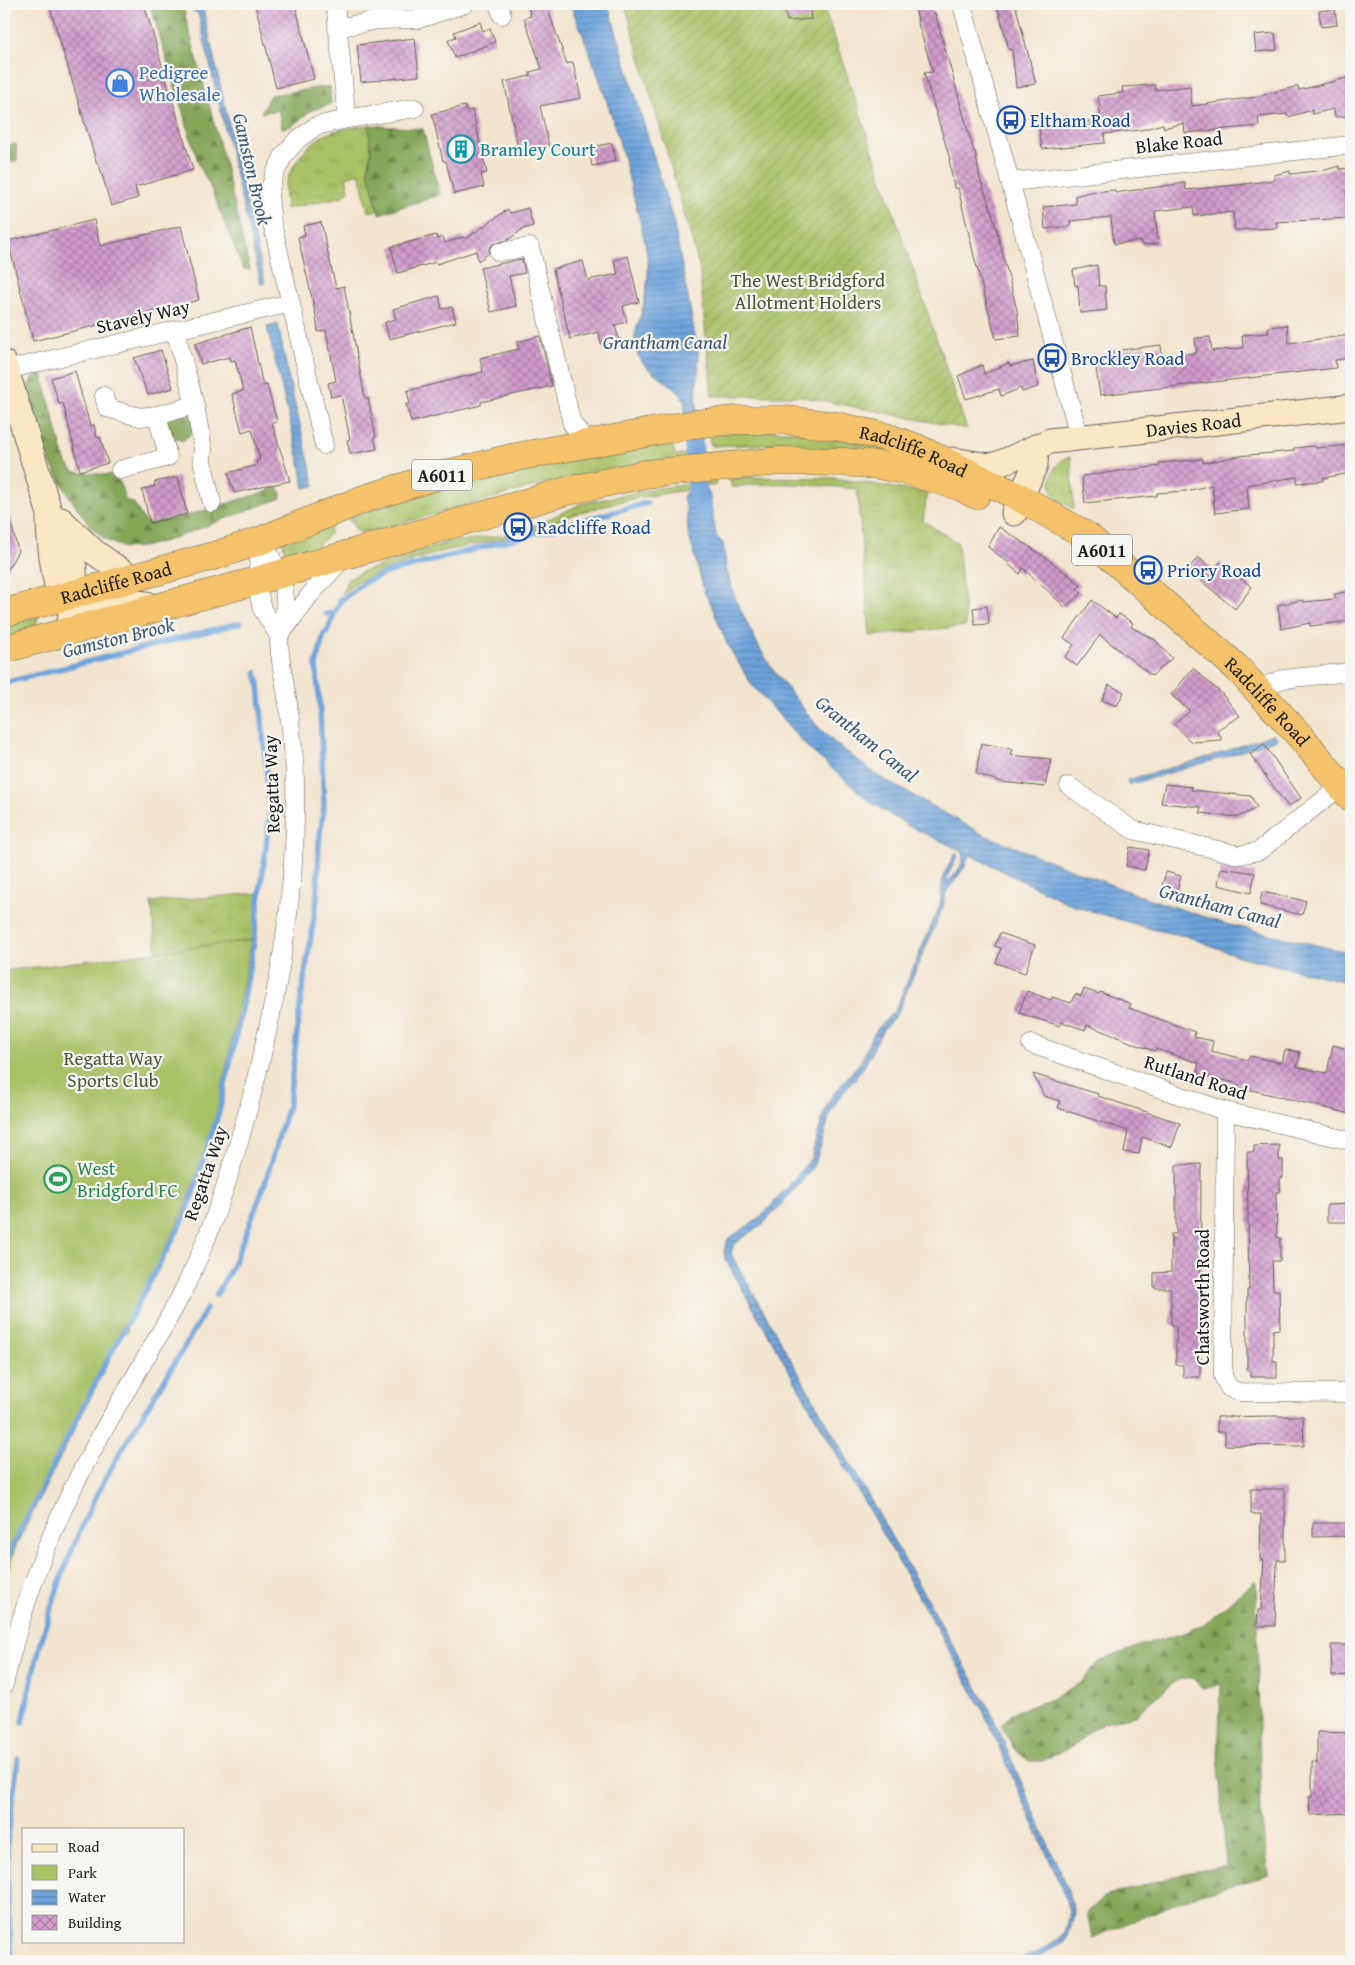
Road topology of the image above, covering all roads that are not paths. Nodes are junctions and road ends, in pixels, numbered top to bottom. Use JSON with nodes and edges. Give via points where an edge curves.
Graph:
{"nodes":[{"id":1,"x":333,"y":4,"type":"edge"},
{"id":2,"x":465,"y":4,"type":"edge"},
{"id":3,"x":962,"y":4,"type":"edge"},
{"id":4,"x":337,"y":28,"type":"junction"},
{"id":5,"x":416,"y":108,"type":"dead end"},
{"id":6,"x":347,"y":119,"type":"junction"},
{"id":7,"x":1351,"y":145,"type":"edge"},
{"id":8,"x":1011,"y":182,"type":"junction"},
{"id":9,"x":499,"y":252,"type":"dead end"},
{"id":10,"x":291,"y":303,"type":"junction"},
{"id":11,"x":175,"y":330,"type":"junction"},
{"id":12,"x":5,"y":367,"type":"edge"},
{"id":13,"x":104,"y":396,"type":"dead end"},
{"id":14,"x":195,"y":404,"type":"junction"},
{"id":15,"x":1351,"y":407,"type":"edge"},
{"id":16,"x":157,"y":415,"type":"junction"},
{"id":17,"x":1079,"y":436,"type":"junction"},
{"id":18,"x":580,"y":444,"type":"junction"},
{"id":19,"x":324,"y":445,"type":"dead end"},
{"id":20,"x":1036,"y":447,"type":"junction"},
{"id":21,"x":940,"y":458,"type":"junction"},
{"id":22,"x":120,"y":470,"type":"dead end"},
{"id":23,"x":212,"y":503,"type":"dead end"},
{"id":24,"x":1017,"y":505,"type":"junction"},
{"id":25,"x":49,"y":511,"type":"junction"},
{"id":26,"x":262,"y":540,"type":"junction"},
{"id":27,"x":346,"y":555,"type":"junction"},
{"id":28,"x":268,"y":577,"type":"junction"},
{"id":29,"x":131,"y":578,"type":"junction"},
{"id":30,"x":69,"y":608,"type":"junction"},
{"id":31,"x":4,"y":613,"type":"edge"},
{"id":32,"x":279,"y":636,"type":"junction"},
{"id":33,"x":4,"y":649,"type":"edge"},
{"id":34,"x":1351,"y":672,"type":"edge"},
{"id":35,"x":1258,"y":689,"type":"junction"},
{"id":36,"x":1069,"y":786,"type":"dead end"},
{"id":37,"x":1346,"y":792,"type":"edge"},
{"id":38,"x":1031,"y":1044,"type":"dead end"},
{"id":39,"x":1225,"y":1111,"type":"junction"},
{"id":40,"x":1351,"y":1141,"type":"edge"},
{"id":41,"x":1351,"y":1393,"type":"edge"},
{"id":42,"x":4,"y":1684,"type":"edge"}],
"edges":[{"from":1,"to":4,"type":"street"},
{"from":2,"to":4,"type":"street","via":[[419,19],[378,20]]},
{"from":3,"to":8,"type":"street"},
{"from":4,"to":6,"type":"street"},
{"from":5,"to":6,"type":"street"},
{"from":6,"to":10,"type":"street","via":[[316,126],[297,140],[284,155],[274,175],[269,194],[272,223]]},
{"from":7,"to":8,"type":"street","name":"Blake Road"},
{"from":8,"to":17,"type":"street"},
{"from":9,"to":18,"type":"street","via":[[530,248],[572,424],[578,430]]},
{"from":10,"to":11,"type":"street","name":"Stavely Way"},
{"from":10,"to":19,"type":"street"},
{"from":11,"to":12,"type":"street","name":"Stavely Way"},
{"from":11,"to":14,"type":"street"},
{"from":12,"to":25,"type":"street"},
{"from":13,"to":16,"type":"street","via":[[107,408],[140,417]]},
{"from":14,"to":16,"type":"street"},
{"from":14,"to":23,"type":"street","via":[[202,460]]},
{"from":15,"to":17,"type":"street","name":"Davies Road"},
{"from":16,"to":22,"type":"street","via":[[168,457]]},
{"from":17,"to":20,"type":"street","name":"Davies Road"},
{"from":18,"to":21,"type":"highway","name":"Radcliffe Road","number":"A6011","via":[[694,424],[784,420],[882,436]]},
{"from":18,"to":26,"type":"highway","name":"Radcliffe Road","number":"A6011","via":[[434,477],[351,504]]},
{"from":20,"to":21,"type":"street","name":"Davies Road","via":[[990,466]]},
{"from":20,"to":24,"type":"street","via":[[1035,465]]},
{"from":21,"to":24,"type":"highway","name":"Radcliffe Road","number":"A6011"},
{"from":24,"to":27,"type":"highway","name":"Radcliffe Road","number":"A6011","via":[[909,471],[869,464],[780,461],[645,474],[567,491]]},
{"from":24,"to":35,"type":"highway","name":"Radcliffe Road","number":"A6011","via":[[1118,581],[1175,614]]},
{"from":25,"to":29,"type":"street","via":[[94,552]]},
{"from":25,"to":30,"type":"street","via":[[66,541],[74,567]]},
{"from":26,"to":28,"type":"street","name":"Regatta Way"},
{"from":26,"to":28,"type":"street","name":"Regatta Way"},
{"from":26,"to":29,"type":"highway","name":"Radcliffe Road","number":"A6011","via":[[218,556]]},
{"from":27,"to":28,"type":"highway","name":"Radcliffe Road","number":"A6011"},
{"from":27,"to":32,"type":"street"},
{"from":28,"to":30,"type":"highway","name":"Radcliffe Road","number":"A6011","via":[[166,606]]},
{"from":28,"to":32,"type":"street","name":"Regatta Way","via":[[285,606]]},
{"from":28,"to":32,"type":"street","name":"Regatta Way","via":[[262,609]]},
{"from":29,"to":30,"type":"highway","name":"Radcliffe Road","number":"A6011"},
{"from":30,"to":31,"type":"highway","name":"Radcliffe Road","number":"A6011"},
{"from":30,"to":33,"type":"highway","name":"Radcliffe Road","number":"A6011"},
{"from":32,"to":42,"type":"street","name":"Regatta Way","via":[[294,761],[294,848],[290,904],[259,1068],[231,1173],[191,1274],[96,1443],[45,1548],[22,1613]]},
{"from":34,"to":35,"type":"street","via":[[1283,679]]},
{"from":35,"to":37,"type":"highway","name":"Radcliffe Road","number":"A6011"},
{"from":36,"to":37,"type":"street","via":[[1133,830],[1239,855],[1259,851]]},
{"from":38,"to":39,"type":"street","name":"Rutland Road"},
{"from":39,"to":40,"type":"street","name":"Rutland Road"},
{"from":39,"to":41,"type":"street","name":"Chatsworth Road","via":[[1223,1376],[1229,1388],[1239,1392]]}]}
